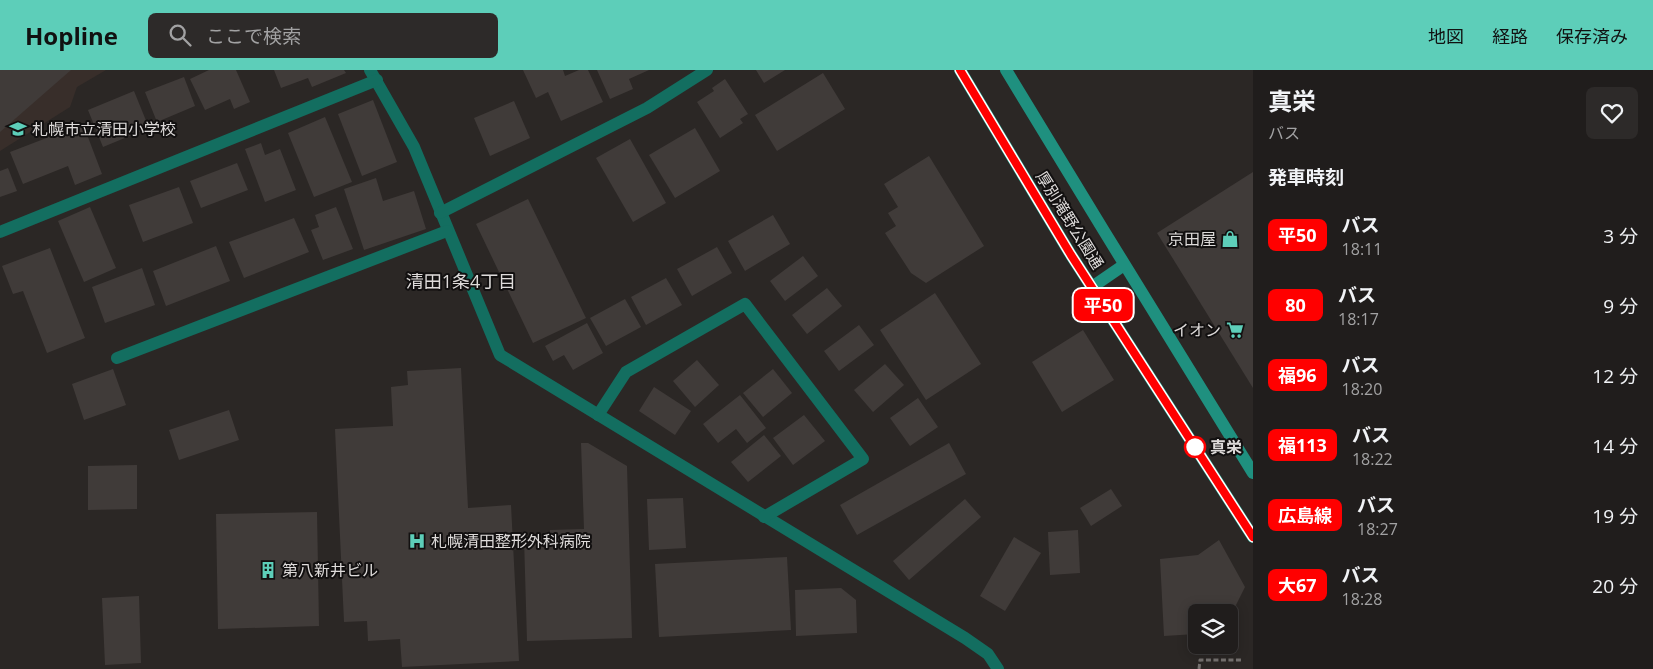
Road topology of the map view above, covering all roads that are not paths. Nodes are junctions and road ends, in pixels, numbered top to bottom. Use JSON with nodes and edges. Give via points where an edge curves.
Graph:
{"nodes":[{"id":1,"x":707,"y":70,"type":"edge"},
{"id":2,"x":960,"y":70,"type":"edge"},
{"id":3,"x":1006,"y":70,"type":"edge"},
{"id":4,"x":373,"y":75,"type":"edge"},
{"id":5,"x":440,"y":213,"type":"junction"},
{"id":6,"x":447,"y":231,"type":"junction"},
{"id":7,"x":0,"y":232,"type":"edge"},
{"id":8,"x":1124,"y":265,"type":"junction"},
{"id":9,"x":1092,"y":287,"type":"junction"},
{"id":10,"x":117,"y":358,"type":"dead end"},
{"id":11,"x":598,"y":415,"type":"junction"},
{"id":12,"x":1253,"y":472,"type":"edge"},
{"id":13,"x":764,"y":517,"type":"junction"},
{"id":14,"x":1253,"y":537,"type":"edge"},
{"id":15,"x":998,"y":669,"type":"edge"}],
"edges":[{"from":1,"to":5,"type":"street","via":[[647,108]]},
{"from":2,"to":9,"type":"main road","name":"厚別滝野公園通"},
{"from":3,"to":8,"type":"main road","name":"厚別滝野公園通"},
{"from":4,"to":5,"type":"street","via":[[414,147]]},
{"from":4,"to":7,"type":"street"},
{"from":5,"to":6,"type":"street"},
{"from":6,"to":10,"type":"street"},
{"from":6,"to":11,"type":"street","via":[[500,355]]},
{"from":8,"to":9,"type":"main road"},
{"from":8,"to":12,"type":"main road","name":"厚別滝野公園通"},
{"from":9,"to":14,"type":"main road","name":"厚別滝野公園通"},
{"from":11,"to":13,"type":"street"},
{"from":11,"to":13,"type":"street","via":[[626,372],[745,304],[863,459]]},
{"from":13,"to":15,"type":"street","via":[[965,638],[988,654]]}]}
